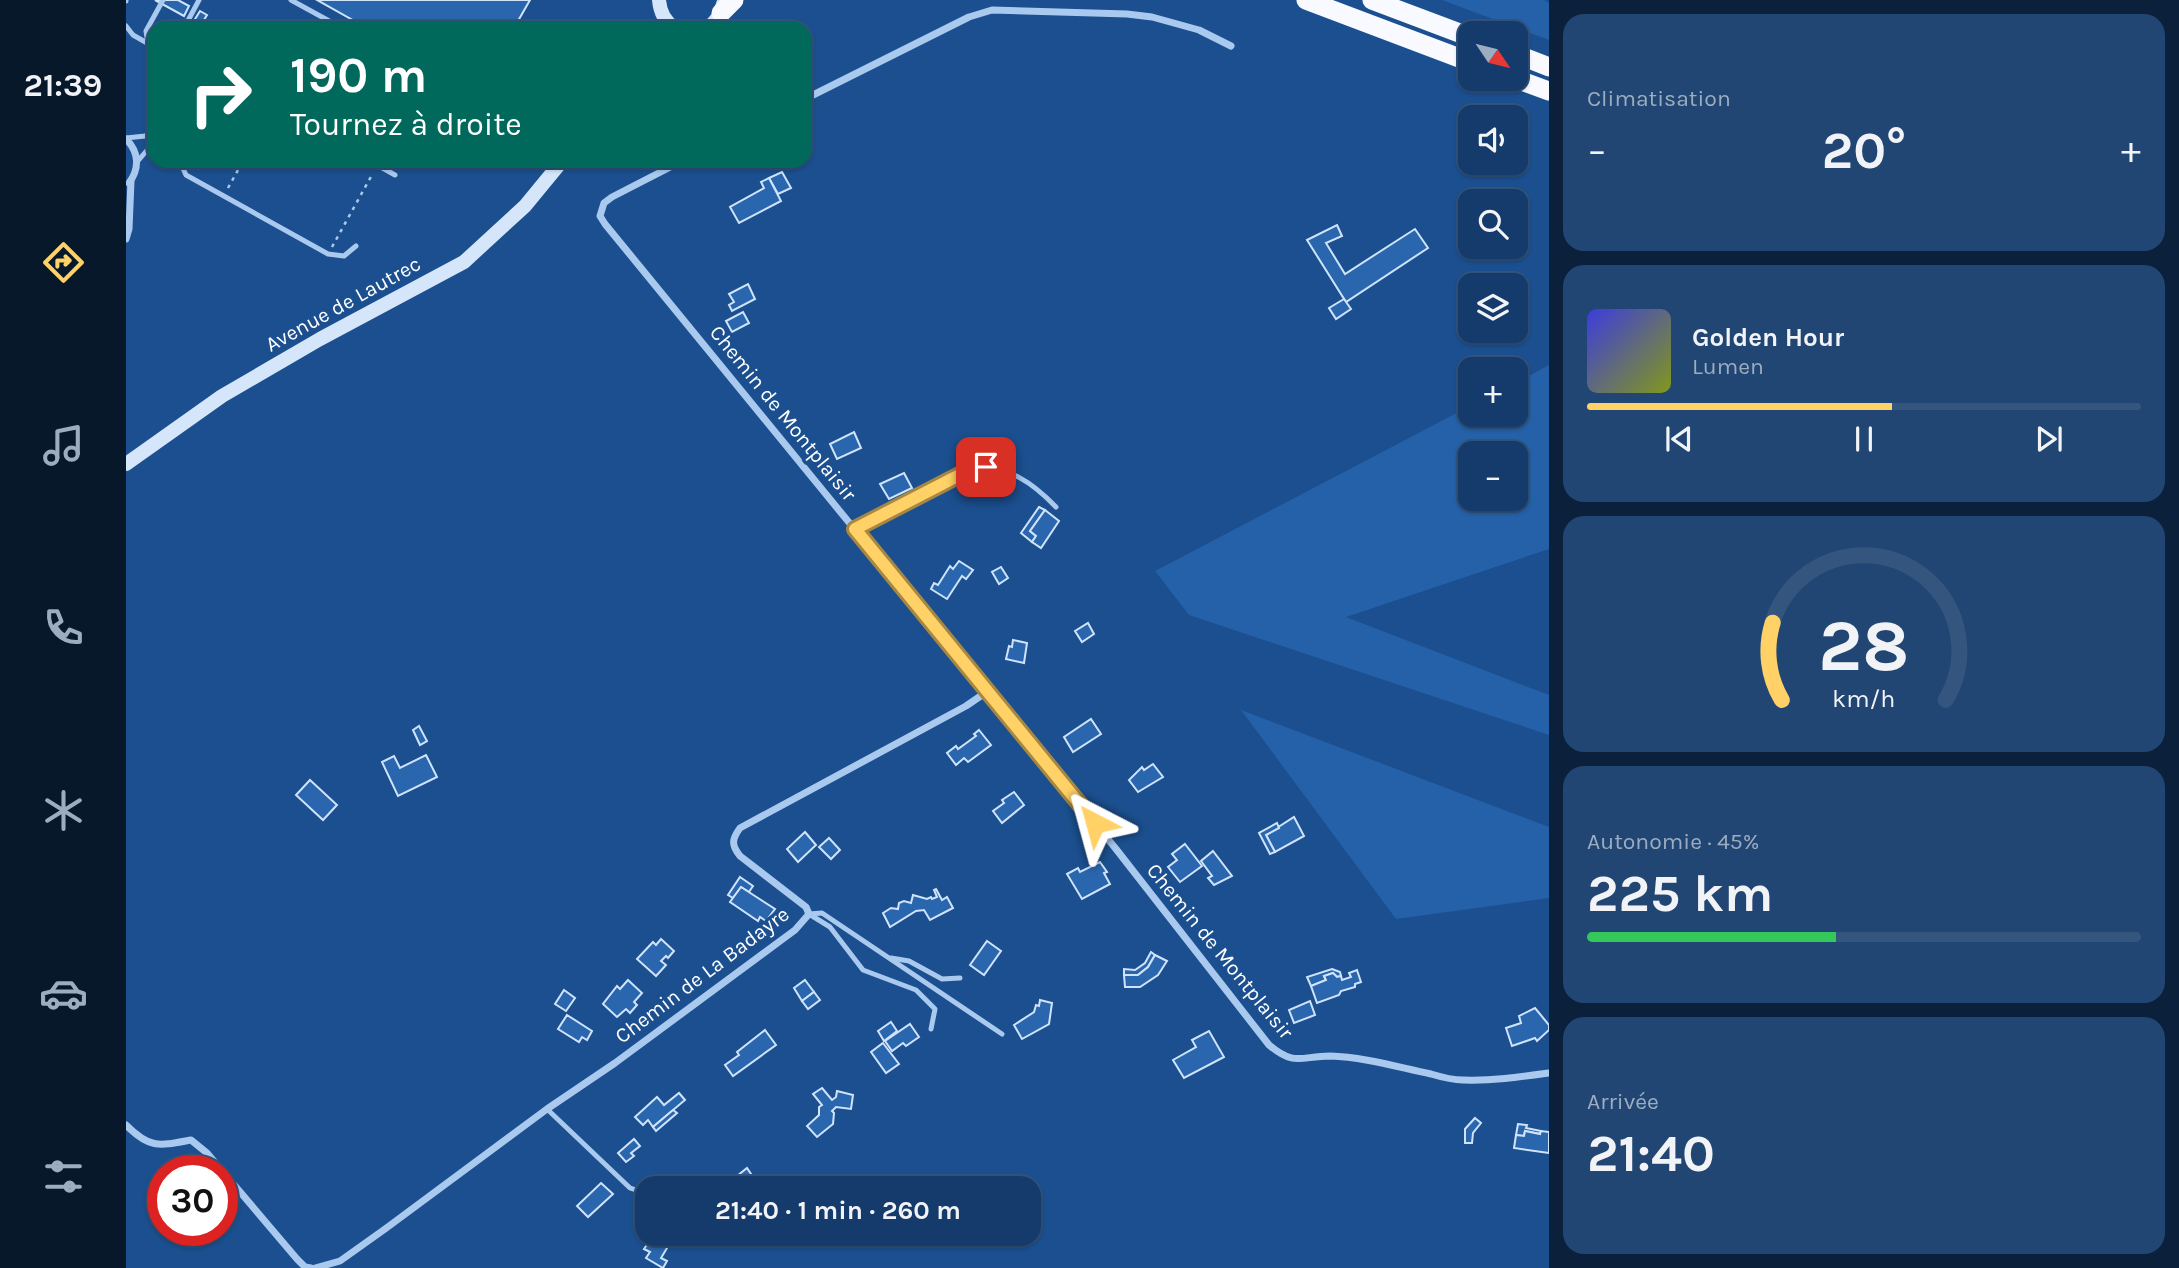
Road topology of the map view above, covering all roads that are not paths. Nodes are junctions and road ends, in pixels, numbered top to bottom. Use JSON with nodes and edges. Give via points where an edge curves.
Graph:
{"nodes":[{"id":1,"x":163,"y":0,"type":"edge"},
{"id":2,"x":199,"y":0,"type":"edge"},
{"id":3,"x":291,"y":0,"type":"edge"},
{"id":4,"x":1306,"y":0,"type":"edge"},
{"id":5,"x":1372,"y":0,"type":"edge"},
{"id":6,"x":151,"y":21,"type":"edge"},
{"id":7,"x":188,"y":21,"type":"edge"},
{"id":8,"x":329,"y":21,"type":"edge"},
{"id":9,"x":126,"y":26,"type":"edge"},
{"id":10,"x":1458,"y":32,"type":"edge"},
{"id":11,"x":147,"y":43,"type":"edge"},
{"id":12,"x":1230,"y":46,"type":"dead end"},
{"id":13,"x":1458,"y":57,"type":"edge"},
{"id":14,"x":1528,"y":59,"type":"edge"},
{"id":15,"x":1549,"y":67,"type":"edge"},
{"id":16,"x":1528,"y":83,"type":"edge"},
{"id":17,"x":1549,"y":91,"type":"edge"},
{"id":18,"x":812,"y":95,"type":"edge"},
{"id":19,"x":147,"y":134,"type":"edge"},
{"id":20,"x":126,"y":138,"type":"edge"},
{"id":21,"x":147,"y":150,"type":"edge"},
{"id":22,"x":137,"y":162,"type":"junction"},
{"id":23,"x":183,"y":168,"type":"edge"},
{"id":24,"x":382,"y":168,"type":"edge"},
{"id":25,"x":556,"y":168,"type":"edge"},
{"id":26,"x":668,"y":168,"type":"edge"},
{"id":27,"x":395,"y":176,"type":"dead end"},
{"id":28,"x":129,"y":183,"type":"edge"},
{"id":29,"x":126,"y":239,"type":"edge"},
{"id":30,"x":356,"y":246,"type":"dead end"},
{"id":31,"x":126,"y":464,"type":"edge"},
{"id":32,"x":1056,"y":507,"type":"dead end"},
{"id":33,"x":855,"y":529,"type":"junction"},
{"id":34,"x":988,"y":691,"type":"junction"},
{"id":35,"x":809,"y":914,"type":"junction"},
{"id":36,"x":888,"y":957,"type":"junction"},
{"id":37,"x":960,"y":978,"type":"dead end"},
{"id":38,"x":930,"y":1029,"type":"dead end"},
{"id":39,"x":1002,"y":1034,"type":"dead end"},
{"id":40,"x":1549,"y":1073,"type":"edge"},
{"id":41,"x":547,"y":1109,"type":"junction"},
{"id":42,"x":126,"y":1125,"type":"edge"},
{"id":43,"x":635,"y":1191,"type":"edge"},
{"id":44,"x":313,"y":1268,"type":"edge"}],
"edges":[{"from":1,"to":6,"type":"lane"},
{"from":2,"to":7,"type":"lane"},
{"from":3,"to":8,"type":"lane"},
{"from":4,"to":13,"type":"highway"},
{"from":5,"to":10,"type":"highway"},
{"from":9,"to":11,"type":"lane"},
{"from":12,"to":18,"type":"street","via":[[1199,30],[1152,17],[992,10],[969,16]]},
{"from":14,"to":15,"type":"highway"},
{"from":16,"to":17,"type":"highway"},
{"from":19,"to":20,"type":"lane"},
{"from":20,"to":22,"type":"street"},
{"from":21,"to":22,"type":"lane"},
{"from":22,"to":28,"type":"street"},
{"from":23,"to":30,"type":"lane","via":[[186,176],[328,254],[344,256]]},
{"from":24,"to":27,"type":"lane"},
{"from":25,"to":31,"type":"main road","name":"Avenue de Lautrec","via":[[525,206],[464,262],[222,396]]},
{"from":26,"to":33,"type":"street","name":"Chemin de Montplaisir","via":[[612,197],[604,203],[600,216]]},
{"from":28,"to":29,"type":"street"},
{"from":32,"to":33,"type":"lane","via":[[1016,475],[995,468],[973,468]]},
{"from":33,"to":34,"type":"street","name":"Chemin de Montplaisir"},
{"from":34,"to":35,"type":"street","name":"Chemin de La Badayre","via":[[740,828],[733,838],[740,856]]},
{"from":34,"to":40,"type":"street","name":"Chemin de Montplaisir","via":[[1280,1054],[1364,1060],[1459,1080]]},
{"from":35,"to":36,"type":"lane","via":[[822,913]]},
{"from":35,"to":38,"type":"lane","via":[[831,927],[863,970],[916,989],[935,1009]]},
{"from":35,"to":41,"type":"street","name":"Chemin de La Badayre","via":[[795,930]]},
{"from":36,"to":37,"type":"lane","via":[[909,961],[942,979]]},
{"from":36,"to":39,"type":"lane"},
{"from":41,"to":43,"type":"lane"},
{"from":41,"to":44,"type":"street","name":"Chemin de La Badayre","via":[[340,1261]]},
{"from":42,"to":44,"type":"street","name":"Chemin de La Badayre","via":[[141,1140],[162,1146],[191,1140],[297,1259]]}]}
